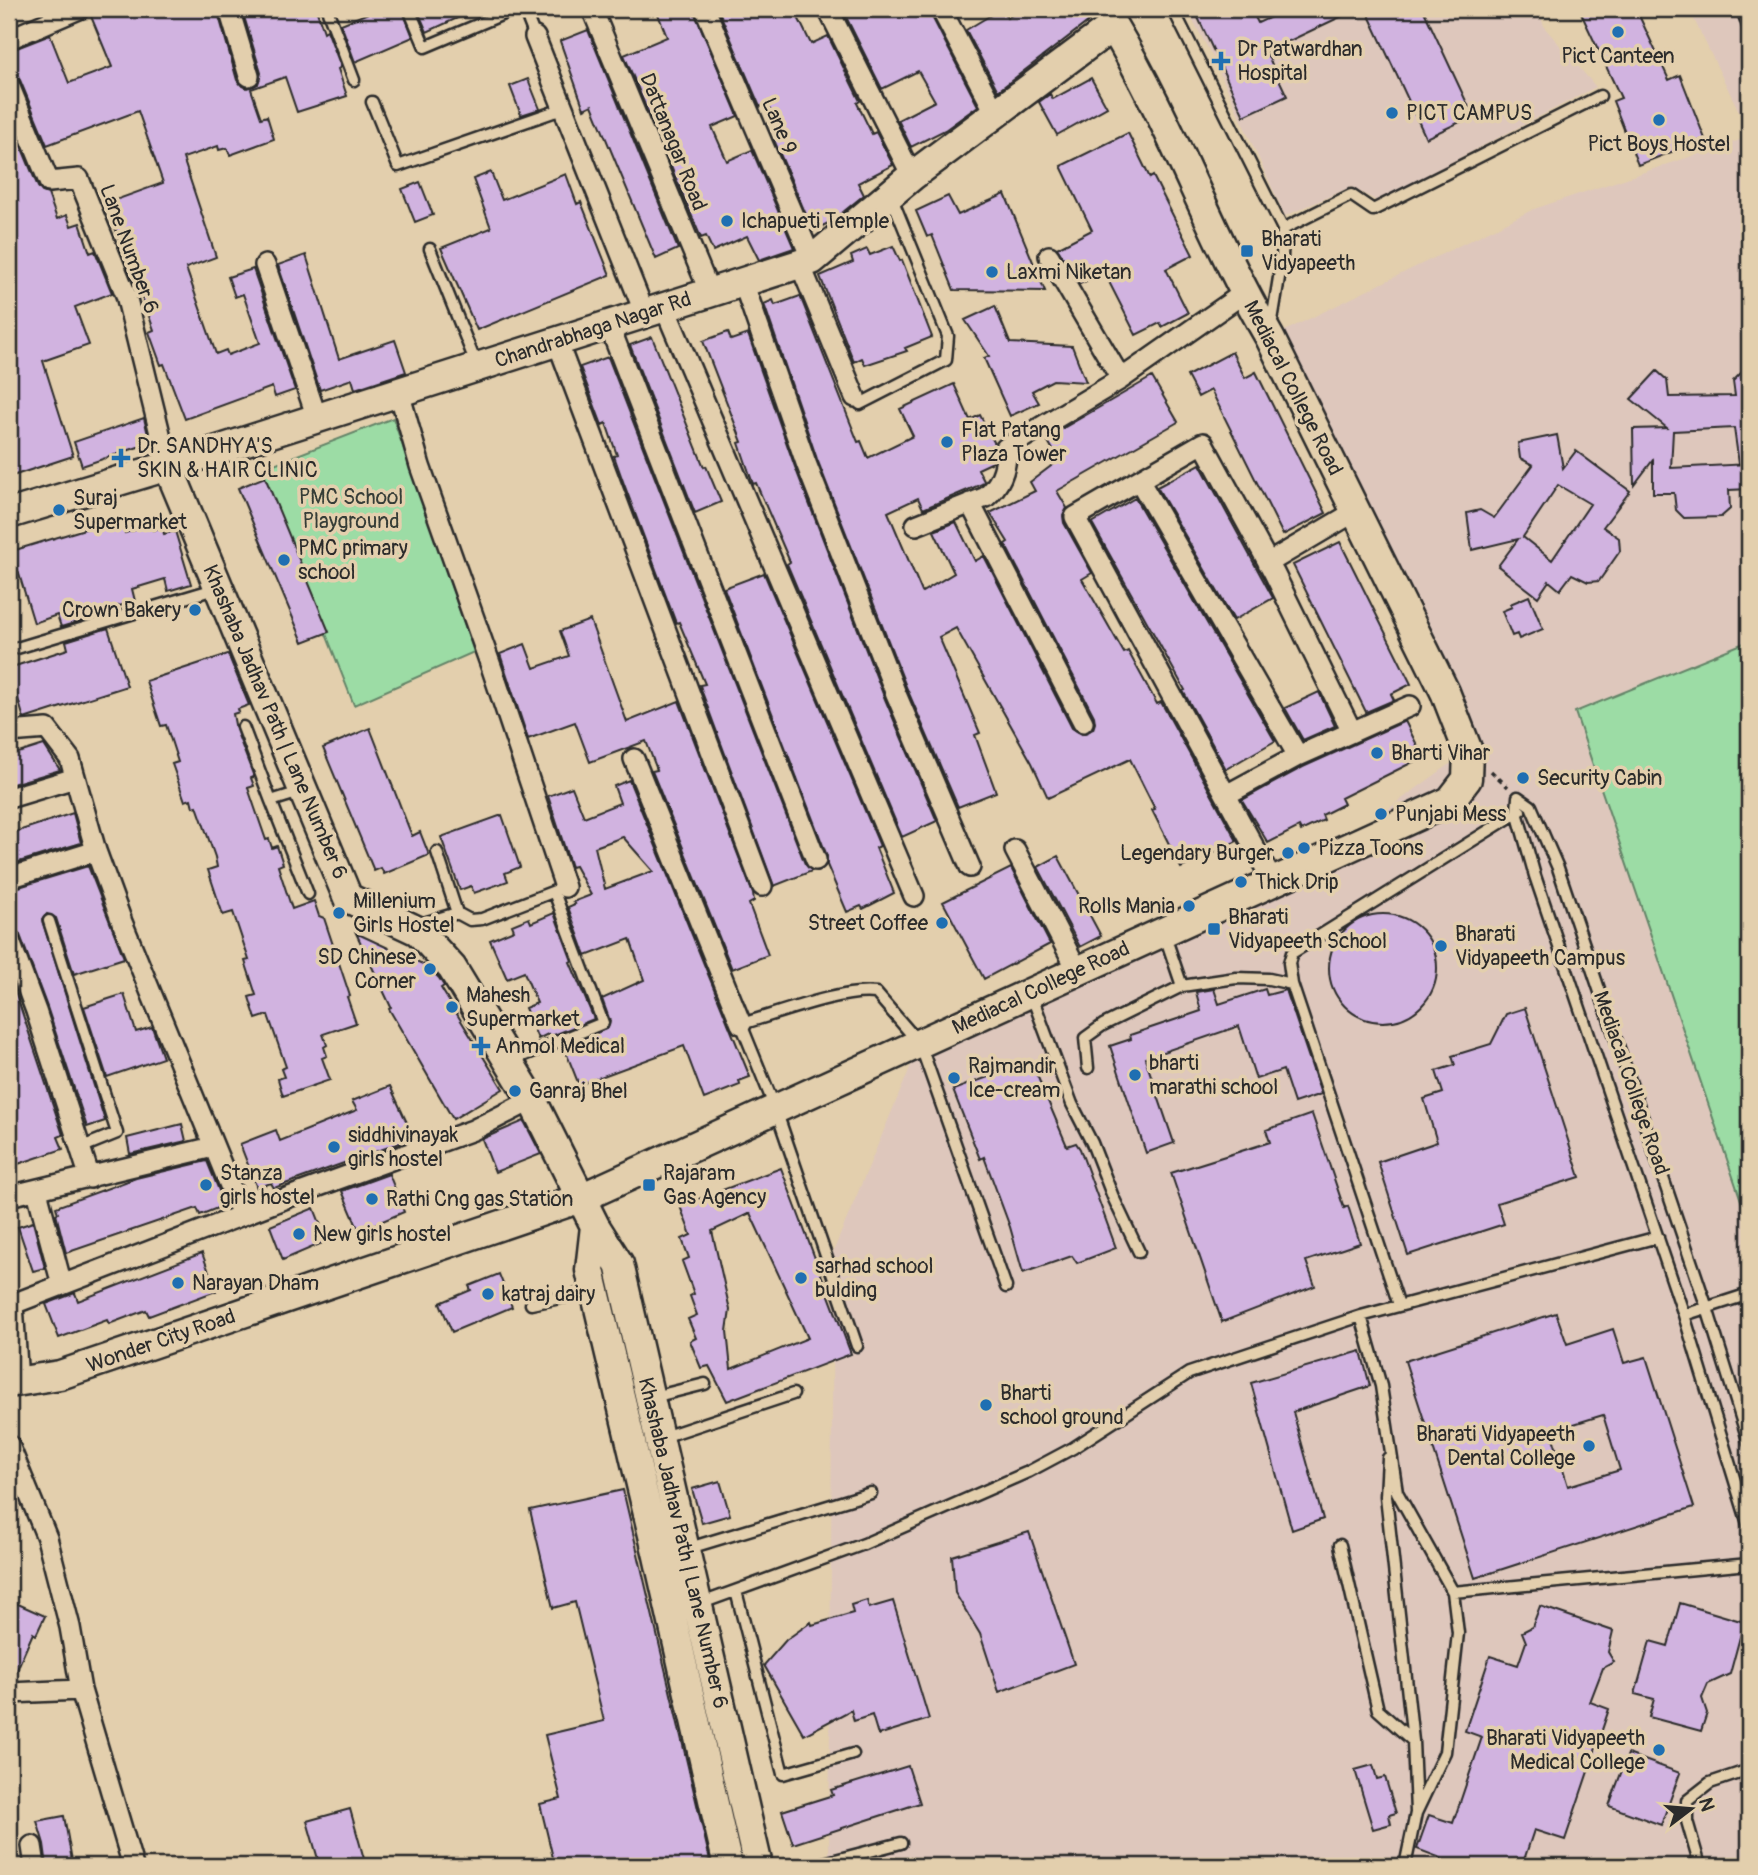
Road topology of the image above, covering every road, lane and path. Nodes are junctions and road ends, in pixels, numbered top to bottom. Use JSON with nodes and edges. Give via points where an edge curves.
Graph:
{"nodes":[{"id":1,"x":79,"y":9,"type":"edge"},
{"id":2,"x":229,"y":9,"type":"edge"},
{"id":3,"x":327,"y":9,"type":"edge"},
{"id":4,"x":409,"y":9,"type":"edge"},
{"id":5,"x":515,"y":9,"type":"edge"},
{"id":6,"x":524,"y":9,"type":"edge"},
{"id":7,"x":592,"y":9,"type":"edge"},
{"id":8,"x":705,"y":9,"type":"edge"},
{"id":9,"x":828,"y":9,"type":"edge"},
{"id":10,"x":941,"y":9,"type":"edge"},
{"id":11,"x":1173,"y":9,"type":"edge"},
{"id":12,"x":1742,"y":9,"type":"edge"},
{"id":13,"x":1109,"y":18,"type":"edge"},
{"id":14,"x":1749,"y":29,"type":"edge"},
{"id":15,"x":535,"y":37,"type":"joint"},
{"id":16,"x":9,"y":38,"type":"edge"},
{"id":17,"x":249,"y":76,"type":"dead end"},
{"id":18,"x":354,"y":80,"type":"dead end"},
{"id":19,"x":9,"y":85,"type":"edge"},
{"id":20,"x":1600,"y":96,"type":"dead end"},
{"id":21,"x":372,"y":102,"type":"dead end"},
{"id":22,"x":562,"y":109,"type":"junction"},
{"id":23,"x":996,"y":114,"type":"junction"},
{"id":24,"x":912,"y":176,"type":"junction"},
{"id":25,"x":891,"y":195,"type":"junction"},
{"id":26,"x":1283,"y":229,"type":"junction"},
{"id":27,"x":430,"y":249,"type":"dead end"},
{"id":28,"x":1049,"y":256,"type":"dead end"},
{"id":29,"x":806,"y":262,"type":"junction"},
{"id":30,"x":265,"y":265,"type":"dead end"},
{"id":31,"x":743,"y":282,"type":"junction"},
{"id":32,"x":710,"y":293,"type":"junction"},
{"id":33,"x":1244,"y":293,"type":"junction"},
{"id":34,"x":654,"y":310,"type":"junction"},
{"id":35,"x":609,"y":325,"type":"junction"},
{"id":36,"x":1270,"y":338,"type":"junction"},
{"id":37,"x":557,"y":341,"type":"junction"},
{"id":38,"x":477,"y":367,"type":"junction"},
{"id":39,"x":1121,"y":379,"type":"junction"},
{"id":40,"x":399,"y":392,"type":"junction"},
{"id":41,"x":858,"y":401,"type":"joint"},
{"id":42,"x":317,"y":418,"type":"junction"},
{"id":43,"x":168,"y":466,"type":"junction"},
{"id":44,"x":1139,"y":480,"type":"junction"},
{"id":45,"x":970,"y":503,"type":"junction"},
{"id":46,"x":9,"y":514,"type":"edge"},
{"id":47,"x":1359,"y":518,"type":"junction"},
{"id":48,"x":916,"y":525,"type":"dead end"},
{"id":49,"x":1271,"y":568,"type":"junction"},
{"id":50,"x":219,"y":588,"type":"junction"},
{"id":51,"x":17,"y":648,"type":"dead end"},
{"id":52,"x":1410,"y":706,"type":"dead end"},
{"id":53,"x":1083,"y":722,"type":"dead end"},
{"id":54,"x":243,"y":727,"type":"dead end"},
{"id":55,"x":9,"y":732,"type":"edge"},
{"id":56,"x":1352,"y":732,"type":"junction"},
{"id":57,"x":1468,"y":751,"type":"junction"},
{"id":58,"x":1298,"y":756,"type":"junction"},
{"id":59,"x":634,"y":759,"type":"dead end"},
{"id":60,"x":75,"y":778,"type":"junction"},
{"id":61,"x":304,"y":791,"type":"junction"},
{"id":62,"x":1226,"y":794,"type":"junction"},
{"id":63,"x":1518,"y":797,"type":"junction"},
{"id":64,"x":9,"y":798,"type":"edge"},
{"id":65,"x":271,"y":801,"type":"junction"},
{"id":66,"x":1531,"y":806,"type":"junction"},
{"id":67,"x":1517,"y":812,"type":"junction"},
{"id":68,"x":1015,"y":850,"type":"dead end"},
{"id":69,"x":96,"y":851,"type":"junction"},
{"id":70,"x":437,"y":852,"type":"dead end"},
{"id":71,"x":816,"y":860,"type":"dead end"},
{"id":72,"x":970,"y":867,"type":"dead end"},
{"id":73,"x":9,"y":878,"type":"edge"},
{"id":74,"x":1273,"y":882,"type":"junction"},
{"id":75,"x":762,"y":886,"type":"dead end"},
{"id":76,"x":560,"y":889,"type":"junction"},
{"id":77,"x":308,"y":894,"type":"dead end"},
{"id":78,"x":914,"y":896,"type":"dead end"},
{"id":79,"x":457,"y":913,"type":"junction"},
{"id":80,"x":49,"y":921,"type":"dead end"},
{"id":81,"x":410,"y":928,"type":"junction"},
{"id":82,"x":1164,"y":933,"type":"junction"},
{"id":83,"x":9,"y":939,"type":"edge"},
{"id":84,"x":1078,"y":971,"type":"junction"},
{"id":85,"x":1292,"y":984,"type":"junction"},
{"id":86,"x":1182,"y":986,"type":"junction"},
{"id":87,"x":1030,"y":993,"type":"junction"},
{"id":88,"x":741,"y":1024,"type":"junction"},
{"id":89,"x":920,"y":1044,"type":"junction"},
{"id":90,"x":509,"y":1062,"type":"junction"},
{"id":91,"x":1088,"y":1068,"type":"dead end"},
{"id":92,"x":532,"y":1100,"type":"junction"},
{"id":93,"x":776,"y":1110,"type":"junction"},
{"id":94,"x":213,"y":1147,"type":"junction"},
{"id":95,"x":80,"y":1148,"type":"junction"},
{"id":96,"x":90,"y":1178,"type":"junction"},
{"id":97,"x":37,"y":1191,"type":"junction"},
{"id":98,"x":9,"y":1196,"type":"edge"},
{"id":99,"x":581,"y":1199,"type":"junction"},
{"id":100,"x":242,"y":1215,"type":"junction"},
{"id":101,"x":595,"y":1226,"type":"junction"},
{"id":102,"x":1658,"y":1237,"type":"junction"},
{"id":103,"x":1139,"y":1252,"type":"dead end"},
{"id":104,"x":62,"y":1285,"type":"junction"},
{"id":105,"x":1006,"y":1287,"type":"dead end"},
{"id":106,"x":595,"y":1291,"type":"junction"},
{"id":107,"x":1749,"y":1294,"type":"edge"},
{"id":108,"x":11,"y":1299,"type":"edge"},
{"id":109,"x":531,"y":1304,"type":"dead end"},
{"id":110,"x":1399,"y":1306,"type":"junction"},
{"id":111,"x":1707,"y":1308,"type":"junction"},
{"id":112,"x":1684,"y":1315,"type":"junction"},
{"id":113,"x":1361,"y":1317,"type":"junction"},
{"id":114,"x":858,"y":1346,"type":"dead end"},
{"id":115,"x":13,"y":1382,"type":"edge"},
{"id":116,"x":705,"y":1384,"type":"dead end"},
{"id":117,"x":793,"y":1394,"type":"dead end"},
{"id":118,"x":649,"y":1398,"type":"junction"},
{"id":119,"x":659,"y":1438,"type":"junction"},
{"id":120,"x":1389,"y":1440,"type":"junction"},
{"id":121,"x":1749,"y":1443,"type":"edge"},
{"id":122,"x":9,"y":1445,"type":"edge"},
{"id":123,"x":870,"y":1493,"type":"dead end"},
{"id":124,"x":1749,"y":1527,"type":"edge"},
{"id":125,"x":1340,"y":1545,"type":"dead end"},
{"id":126,"x":671,"y":1553,"type":"junction"},
{"id":127,"x":1749,"y":1564,"type":"edge"},
{"id":128,"x":736,"y":1591,"type":"junction"},
{"id":129,"x":1453,"y":1592,"type":"junction"},
{"id":130,"x":684,"y":1608,"type":"junction"},
{"id":131,"x":81,"y":1690,"type":"junction"},
{"id":132,"x":9,"y":1693,"type":"edge"},
{"id":133,"x":1413,"y":1741,"type":"junction"},
{"id":134,"x":853,"y":1754,"type":"dead end"},
{"id":135,"x":1749,"y":1770,"type":"edge"},
{"id":136,"x":1416,"y":1813,"type":"junction"},
{"id":137,"x":901,"y":1843,"type":"dead end"},
{"id":138,"x":32,"y":1846,"type":"dead end"},
{"id":139,"x":35,"y":1866,"type":"edge"},
{"id":140,"x":133,"y":1866,"type":"edge"},
{"id":141,"x":727,"y":1866,"type":"edge"},
{"id":142,"x":758,"y":1866,"type":"edge"},
{"id":143,"x":814,"y":1866,"type":"edge"},
{"id":144,"x":1405,"y":1866,"type":"edge"},
{"id":145,"x":1700,"y":1866,"type":"edge"}],
"edges":[{"from":1,"to":16,"type":"street"},
{"from":2,"to":17,"type":"street"},
{"from":3,"to":18,"type":"lane"},
{"from":4,"to":5,"type":"lane","via":[[425,47]]},
{"from":6,"to":15,"type":"lane"},
{"from":7,"to":32,"type":"street","name":"Dattanagar Road"},
{"from":8,"to":29,"type":"street","name":"Lane 9"},
{"from":9,"to":24,"type":"street"},
{"from":10,"to":23,"type":"street"},
{"from":11,"to":26,"type":"lane"},
{"from":12,"to":14,"type":"lane"},
{"from":13,"to":23,"type":"street","name":"Chandrabhaga Nagar Rd"},
{"from":13,"to":33,"type":"street","name":"Mediacal College Road","via":[[1136,64]]},
{"from":15,"to":22,"type":"street"},
{"from":19,"to":43,"type":"street","name":"Lane Number 6","via":[[49,182],[79,179],[126,295]]},
{"from":20,"to":26,"type":"lane","via":[[1373,210],[1351,195]]},
{"from":21,"to":22,"type":"lane","via":[[398,166]]},
{"from":22,"to":34,"type":"street"},
{"from":23,"to":24,"type":"street","name":"Chandrabhaga Nagar Rd"},
{"from":24,"to":25,"type":"street","name":"Chandrabhaga Nagar Rd"},
{"from":25,"to":29,"type":"street","name":"Chandrabhaga Nagar Rd"},
{"from":25,"to":41,"type":"lane","via":[[948,336],[946,360]]},
{"from":26,"to":36,"type":"lane"},
{"from":27,"to":38,"type":"lane"},
{"from":28,"to":39,"type":"street"},
{"from":29,"to":31,"type":"street","name":"Chandrabhaga Nagar Rd"},
{"from":29,"to":41,"type":"street","name":"Lane 9"},
{"from":30,"to":42,"type":"street"},
{"from":31,"to":32,"type":"street","name":"Chandrabhaga Nagar Rd"},
{"from":31,"to":72,"type":"street","via":[[806,463]]},
{"from":32,"to":34,"type":"street","name":"Chandrabhaga Nagar Rd"},
{"from":33,"to":36,"type":"street","name":"Mediacal College Road"},
{"from":33,"to":39,"type":"street"},
{"from":34,"to":35,"type":"street","name":"Chandrabhaga Nagar Rd"},
{"from":34,"to":78,"type":"street"},
{"from":35,"to":37,"type":"street","name":"Chandrabhaga Nagar Rd"},
{"from":35,"to":71,"type":"street"},
{"from":36,"to":47,"type":"street","name":"Mediacal College Road"},
{"from":37,"to":38,"type":"street","name":"Chandrabhaga Nagar Rd"},
{"from":37,"to":75,"type":"street"},
{"from":38,"to":40,"type":"street","name":"Chandrabhaga Nagar Rd"},
{"from":39,"to":45,"type":"street","via":[[1006,448],[995,489]]},
{"from":40,"to":42,"type":"street","name":"Chandrabhaga Nagar Rd"},
{"from":40,"to":76,"type":"street"},
{"from":42,"to":43,"type":"street","name":"Chandrabhaga Nagar Rd"},
{"from":43,"to":46,"type":"street","name":"Chandrabhaga Nagar Rd"},
{"from":43,"to":50,"type":"street","name":"Khashaba Jadhav Path | Lane Number 6"},
{"from":44,"to":49,"type":"street","via":[[1203,443]]},
{"from":44,"to":58,"type":"street"},
{"from":44,"to":62,"type":"street","via":[[1075,517]]},
{"from":45,"to":48,"type":"street"},
{"from":45,"to":53,"type":"street"},
{"from":47,"to":49,"type":"street"},
{"from":47,"to":57,"type":"street","name":"Mediacal College Road","via":[[1445,692]]},
{"from":49,"to":56,"type":"street"},
{"from":50,"to":51,"type":"lane"},
{"from":50,"to":61,"type":"street","name":"Khashaba Jadhav Path | Lane Number 6"},
{"from":52,"to":56,"type":"street"},
{"from":54,"to":65,"type":"lane"},
{"from":55,"to":60,"type":"street","via":[[47,729],[70,759]]},
{"from":56,"to":58,"type":"street"},
{"from":57,"to":63,"type":"path"},
{"from":57,"to":74,"type":"street","name":"Mediacal College Road","via":[[1467,779],[1450,801]]},
{"from":58,"to":62,"type":"street"},
{"from":59,"to":88,"type":"street"},
{"from":60,"to":64,"type":"street"},
{"from":60,"to":69,"type":"street"},
{"from":61,"to":65,"type":"lane"},
{"from":61,"to":81,"type":"street","name":"Khashaba Jadhav Path | Lane Number 6","via":[[348,898]]},
{"from":62,"to":74,"type":"street"},
{"from":63,"to":66,"type":"lane"},
{"from":63,"to":67,"type":"lane"},
{"from":65,"to":77,"type":"lane"},
{"from":66,"to":67,"type":"lane"},
{"from":66,"to":111,"type":"lane","name":"Mediacal College Road","via":[[1558,868]]},
{"from":67,"to":85,"type":"lane","via":[[1292,953]]},
{"from":67,"to":102,"type":"lane"},
{"from":68,"to":84,"type":"street"},
{"from":69,"to":73,"type":"street"},
{"from":69,"to":94,"type":"street"},
{"from":70,"to":79,"type":"lane"},
{"from":74,"to":82,"type":"street","name":"Mediacal College Road"},
{"from":76,"to":79,"type":"lane","via":[[482,919],[470,920]]},
{"from":76,"to":90,"type":"lane","via":[[603,1023]]},
{"from":79,"to":81,"type":"lane"},
{"from":80,"to":95,"type":"lane","via":[[117,1133]]},
{"from":81,"to":90,"type":"street","name":"Khashaba Jadhav Path | Lane Number 6","via":[[452,968]]},
{"from":82,"to":84,"type":"street","name":"Mediacal College Road"},
{"from":82,"to":86,"type":"lane"},
{"from":83,"to":95,"type":"street"},
{"from":84,"to":87,"type":"street","name":"Mediacal College Road"},
{"from":85,"to":86,"type":"lane","via":[[1236,978]]},
{"from":85,"to":110,"type":"lane"},
{"from":86,"to":91,"type":"lane","via":[[1085,1038]]},
{"from":87,"to":89,"type":"street","name":"Mediacal College Road"},
{"from":87,"to":103,"type":"lane","via":[[1072,1104]]},
{"from":88,"to":89,"type":"lane","via":[[863,991],[876,993]]},
{"from":88,"to":93,"type":"lane"},
{"from":89,"to":93,"type":"street","name":"Mediacal College Road"},
{"from":89,"to":105,"type":"lane"},
{"from":90,"to":92,"type":"street","name":"Khashaba Jadhav Path | Lane Number 6"},
{"from":92,"to":99,"type":"street","name":"Khashaba Jadhav Path | Lane Number 6"},
{"from":92,"to":100,"type":"street","via":[[473,1130]]},
{"from":93,"to":99,"type":"street","name":"Mediacal College Road"},
{"from":93,"to":114,"type":"lane"},
{"from":94,"to":96,"type":"street"},
{"from":94,"to":100,"type":"street"},
{"from":95,"to":96,"type":"street"},
{"from":96,"to":97,"type":"street"},
{"from":97,"to":98,"type":"street"},
{"from":97,"to":104,"type":"street"},
{"from":99,"to":101,"type":"street","name":"Khashaba Jadhav Path | Lane Number 6"},
{"from":99,"to":115,"type":"street","name":"Wonder City Road","via":[[60,1375]]},
{"from":100,"to":104,"type":"street"},
{"from":101,"to":106,"type":"street","name":"Khashaba Jadhav Path | Lane Number 6","via":[[590,1270]]},
{"from":101,"to":118,"type":"street","name":"Khashaba Jadhav Path | Lane Number 6","via":[[619,1264]]},
{"from":102,"to":110,"type":"lane"},
{"from":102,"to":112,"type":"lane"},
{"from":104,"to":108,"type":"street"},
{"from":106,"to":109,"type":"lane"},
{"from":106,"to":126,"type":"street","name":"Khashaba Jadhav Path | Lane Number 6"},
{"from":107,"to":111,"type":"lane"},
{"from":108,"to":115,"type":"street"},
{"from":110,"to":113,"type":"lane"},
{"from":111,"to":112,"type":"lane"},
{"from":111,"to":121,"type":"lane","name":"Mediacal College Road"},
{"from":112,"to":124,"type":"lane"},
{"from":113,"to":120,"type":"lane","via":[[1381,1386]]},
{"from":113,"to":128,"type":"lane","via":[[1189,1373],[1028,1472],[864,1544]]},
{"from":116,"to":118,"type":"lane"},
{"from":117,"to":119,"type":"lane"},
{"from":118,"to":119,"type":"street","name":"Khashaba Jadhav Path | Lane Number 6"},
{"from":119,"to":126,"type":"street","name":"Khashaba Jadhav Path | Lane Number 6"},
{"from":120,"to":129,"type":"lane","via":[[1397,1492]]},
{"from":120,"to":133,"type":"lane","via":[[1386,1496]]},
{"from":122,"to":131,"type":"street","via":[[47,1538]]},
{"from":123,"to":126,"type":"lane"},
{"from":125,"to":133,"type":"lane","via":[[1378,1710]]},
{"from":126,"to":130,"type":"street","name":"Khashaba Jadhav Path | Lane Number 6"},
{"from":127,"to":129,"type":"lane"},
{"from":128,"to":130,"type":"lane"},
{"from":128,"to":134,"type":"lane","via":[[783,1774]]},
{"from":129,"to":136,"type":"lane","via":[[1458,1633],[1445,1752]]},
{"from":130,"to":141,"type":"street","name":"Khashaba Jadhav Path | Lane Number 6"},
{"from":130,"to":142,"type":"street","name":"Khashaba Jadhav Path | Lane Number 6"},
{"from":131,"to":132,"type":"street"},
{"from":131,"to":140,"type":"street"},
{"from":133,"to":136,"type":"lane"},
{"from":135,"to":145,"type":"lane","via":[[1710,1783],[1687,1801],[1687,1821]]},
{"from":136,"to":144,"type":"lane"},
{"from":137,"to":143,"type":"lane"},
{"from":138,"to":139,"type":"street"}]}
